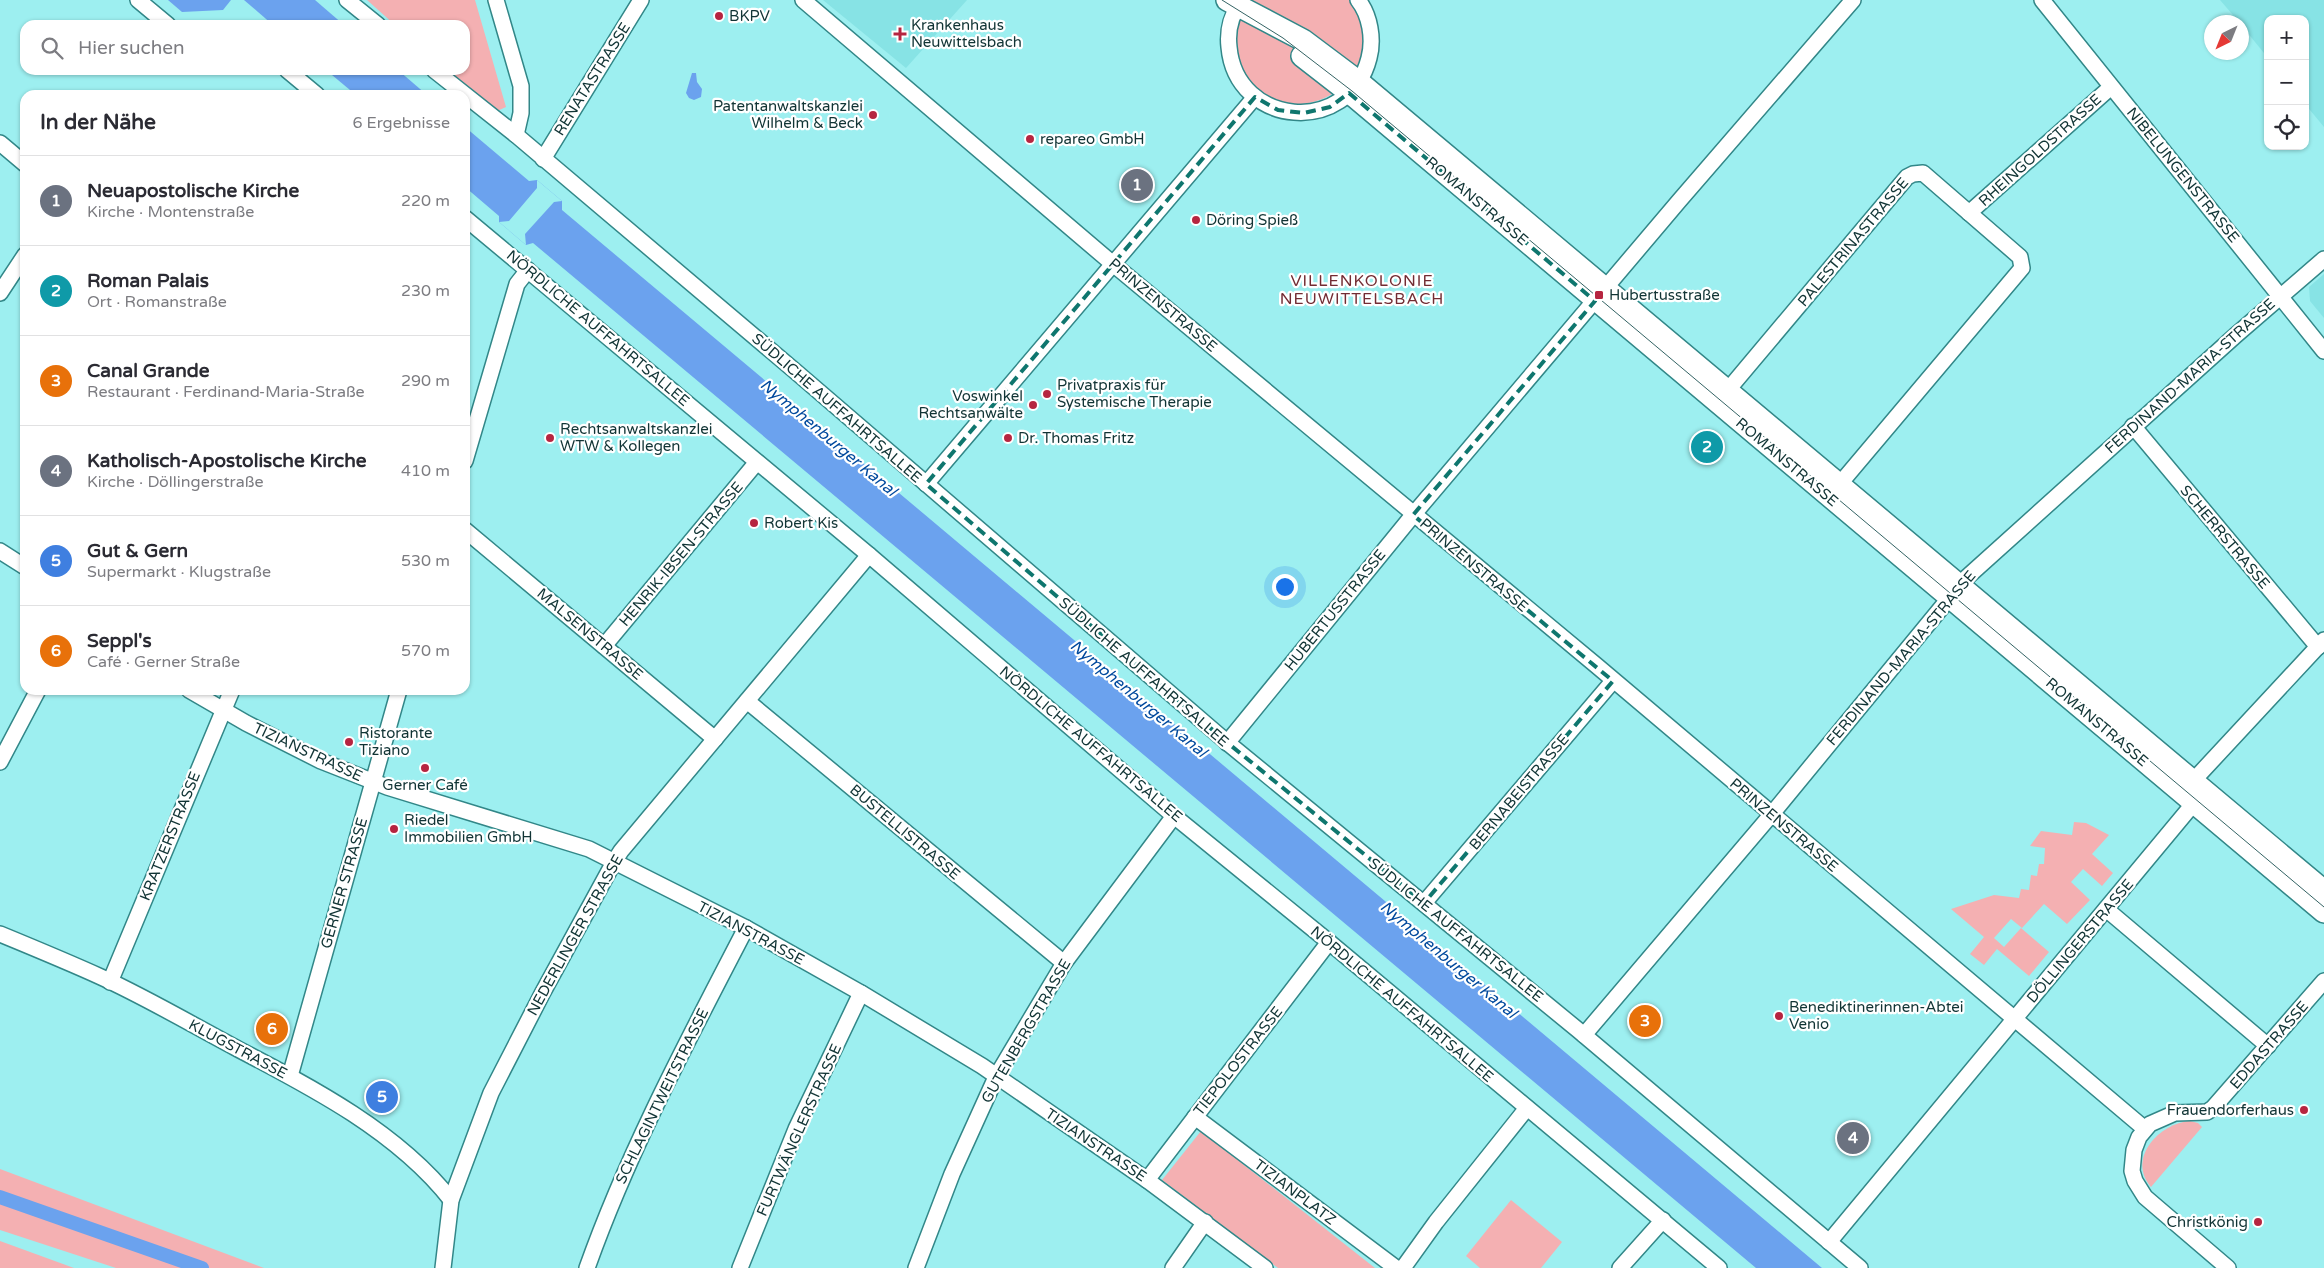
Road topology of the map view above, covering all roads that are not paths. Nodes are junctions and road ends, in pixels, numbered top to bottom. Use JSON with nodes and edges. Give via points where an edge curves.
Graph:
{"nodes":[{"id":1,"x":138,"y":0,"type":"edge"},
{"id":2,"x":347,"y":0,"type":"edge"},
{"id":3,"x":496,"y":0,"type":"edge"},
{"id":4,"x":641,"y":0,"type":"edge"},
{"id":5,"x":803,"y":0,"type":"edge"},
{"id":6,"x":2042,"y":0,"type":"edge"},
{"id":7,"x":1361,"y":1,"type":"edge"},
{"id":8,"x":1848,"y":2,"type":"edge"},
{"id":9,"x":1239,"y":5,"type":"edge"},
{"id":10,"x":162,"y":20,"type":"edge"},
{"id":11,"x":372,"y":20,"type":"edge"},
{"id":12,"x":293,"y":75,"type":"edge"},
{"id":13,"x":440,"y":75,"type":"edge"},
{"id":14,"x":2111,"y":86,"type":"junction"},
{"id":15,"x":1354,"y":88,"type":"junction"},
{"id":16,"x":311,"y":90,"type":"edge"},
{"id":17,"x":459,"y":90,"type":"edge"},
{"id":18,"x":1255,"y":97,"type":"junction"},
{"id":19,"x":470,"y":99,"type":"edge"},
{"id":20,"x":516,"y":136,"type":"junction"},
{"id":21,"x":0,"y":143,"type":"edge"},
{"id":22,"x":543,"y":159,"type":"junction"},
{"id":23,"x":20,"y":160,"type":"edge"},
{"id":24,"x":1969,"y":213,"type":"junction"},
{"id":25,"x":470,"y":222,"type":"edge"},
{"id":26,"x":2324,"y":259,"type":"edge"},
{"id":27,"x":20,"y":263,"type":"edge"},
{"id":28,"x":1113,"y":264,"type":"junction"},
{"id":29,"x":528,"y":270,"type":"junction"},
{"id":30,"x":0,"y":293,"type":"edge"},
{"id":31,"x":1600,"y":295,"type":"junction"},
{"id":32,"x":2280,"y":296,"type":"junction"},
{"id":33,"x":2324,"y":351,"type":"edge"},
{"id":34,"x":1723,"y":397,"type":"junction"},
{"id":35,"x":2133,"y":426,"type":"junction"},
{"id":36,"x":470,"y":444,"type":"edge"},
{"id":37,"x":757,"y":462,"type":"junction"},
{"id":38,"x":926,"y":484,"type":"junction"},
{"id":39,"x":1834,"y":491,"type":"junction"},
{"id":40,"x":1413,"y":515,"type":"junction"},
{"id":41,"x":470,"y":534,"type":"edge"},
{"id":42,"x":0,"y":551,"type":"edge"},
{"id":43,"x":869,"y":555,"type":"junction"},
{"id":44,"x":20,"y":564,"type":"edge"},
{"id":45,"x":1955,"y":591,"type":"junction"},
{"id":46,"x":2321,"y":644,"type":"edge"},
{"id":47,"x":604,"y":646,"type":"junction"},
{"id":48,"x":1613,"y":681,"type":"junction"},
{"id":49,"x":35,"y":695,"type":"edge"},
{"id":50,"x":198,"y":695,"type":"edge"},
{"id":51,"x":230,"y":695,"type":"edge"},
{"id":52,"x":398,"y":695,"type":"edge"},
{"id":53,"x":747,"y":701,"type":"junction"},
{"id":54,"x":223,"y":710,"type":"junction"},
{"id":55,"x":715,"y":739,"type":"junction"},
{"id":56,"x":1227,"y":743,"type":"junction"},
{"id":57,"x":0,"y":762,"type":"edge"},
{"id":58,"x":372,"y":781,"type":"junction"},
{"id":59,"x":2193,"y":781,"type":"junction"},
{"id":60,"x":2194,"y":803,"type":"junction"},
{"id":61,"x":1771,"y":815,"type":"junction"},
{"id":62,"x":1174,"y":816,"type":"junction"},
{"id":63,"x":614,"y":862,"type":"junction"},
{"id":64,"x":2324,"y":891,"type":"edge"},
{"id":65,"x":1424,"y":904,"type":"junction"},
{"id":66,"x":2106,"y":909,"type":"junction"},
{"id":67,"x":2324,"y":912,"type":"edge"},
{"id":68,"x":746,"y":928,"type":"junction"},
{"id":69,"x":0,"y":934,"type":"edge"},
{"id":70,"x":1329,"y":942,"type":"junction"},
{"id":71,"x":1064,"y":963,"type":"junction"},
{"id":72,"x":2324,"y":981,"type":"edge"},
{"id":73,"x":110,"y":982,"type":"junction"},
{"id":74,"x":861,"y":993,"type":"junction"},
{"id":75,"x":2015,"y":1020,"type":"junction"},
{"id":76,"x":1584,"y":1036,"type":"junction"},
{"id":77,"x":2268,"y":1046,"type":"junction"},
{"id":78,"x":290,"y":1076,"type":"junction"},
{"id":79,"x":996,"y":1077,"type":"junction"},
{"id":80,"x":1527,"y":1108,"type":"junction"},
{"id":81,"x":1195,"y":1117,"type":"junction"},
{"id":82,"x":2145,"y":1129,"type":"junction"},
{"id":83,"x":1147,"y":1180,"type":"junction"},
{"id":84,"x":451,"y":1200,"type":"junction"},
{"id":85,"x":1663,"y":1220,"type":"junction"},
{"id":86,"x":1205,"y":1222,"type":"junction"},
{"id":87,"x":1829,"y":1242,"type":"junction"},
{"id":88,"x":443,"y":1268,"type":"edge"},
{"id":89,"x":587,"y":1268,"type":"edge"},
{"id":90,"x":740,"y":1268,"type":"edge"},
{"id":91,"x":916,"y":1268,"type":"edge"},
{"id":92,"x":1173,"y":1268,"type":"edge"},
{"id":93,"x":1265,"y":1268,"type":"edge"},
{"id":94,"x":1396,"y":1268,"type":"edge"},
{"id":95,"x":1403,"y":1268,"type":"edge"},
{"id":96,"x":1620,"y":1268,"type":"edge"},
{"id":97,"x":1719,"y":1268,"type":"edge"},
{"id":98,"x":1860,"y":1268,"type":"edge"},
{"id":99,"x":2228,"y":1268,"type":"edge"}],
"edges":[{"from":1,"to":10,"type":"street"},
{"from":2,"to":11,"type":"street"},
{"from":3,"to":20,"type":"street","via":[[521,86],[521,113]]},
{"from":4,"to":22,"type":"street","name":"RENATASTRASSE"},
{"from":5,"to":28,"type":"street","name":"PRINZENSTRASSE"},
{"from":6,"to":14,"type":"street","name":"NIBELUNGENSTRASSE"},
{"from":7,"to":15,"type":"street","via":[[1372,40],[1367,66]]},
{"from":8,"to":31,"type":"street","name":"HUBERTUSSTRASSE"},
{"from":9,"to":15,"type":"main road","name":"ROMANSTRASSE","via":[[1268,32]]},
{"from":9,"to":18,"type":"street","via":[[1229,29],[1229,54],[1238,78]]},
{"from":12,"to":16,"type":"street"},
{"from":13,"to":17,"type":"street","name":"SÜDLICHE AUFFAHRTSALLEE"},
{"from":14,"to":24,"type":"street","name":"RHEINGOLDSTRASSE"},
{"from":14,"to":32,"type":"street","name":"NIBELUNGENSTRASSE"},
{"from":15,"to":18,"type":"street","via":[[1330,107],[1304,113],[1278,110]]},
{"from":15,"to":31,"type":"main road","name":"ROMANSTRASSE"},
{"from":18,"to":28,"type":"street"},
{"from":19,"to":20,"type":"street","name":"SÜDLICHE AUFFAHRTSALLEE"},
{"from":20,"to":22,"type":"street","name":"SÜDLICHE AUFFAHRTSALLEE"},
{"from":21,"to":23,"type":"street"},
{"from":22,"to":38,"type":"street","name":"SÜDLICHE AUFFAHRTSALLEE"},
{"from":24,"to":34,"type":"street","name":"PALESTRINASTRASSE","via":[[1923,173],[1910,175]]},
{"from":24,"to":39,"type":"street","name":"PALESTRINASTRASSE","via":[[2020,258],[2021,271]]},
{"from":25,"to":29,"type":"street","name":"NÖRDLICHE AUFFAHRTSALLEE"},
{"from":26,"to":32,"type":"street","name":"FERDINAND-MARIA-STRASSE"},
{"from":27,"to":30,"type":"street"},
{"from":28,"to":38,"type":"street"},
{"from":28,"to":40,"type":"street","name":"PRINZENSTRASSE"},
{"from":29,"to":36,"type":"street","via":[[517,284]]},
{"from":29,"to":37,"type":"street","name":"NÖRDLICHE AUFFAHRTSALLEE"},
{"from":31,"to":34,"type":"main road","name":"ROMANSTRASSE"},
{"from":31,"to":40,"type":"street","name":"HUBERTUSSTRASSE"},
{"from":32,"to":33,"type":"street","name":"NIBELUNGENSTRASSE"},
{"from":32,"to":35,"type":"street","name":"FERDINAND-MARIA-STRASSE"},
{"from":34,"to":39,"type":"main road","name":"ROMANSTRASSE"},
{"from":35,"to":45,"type":"street","name":"FERDINAND-MARIA-STRASSE"},
{"from":35,"to":46,"type":"street","name":"SCHERRSTRASSE"},
{"from":37,"to":43,"type":"street","name":"NÖRDLICHE AUFFAHRTSALLEE"},
{"from":37,"to":47,"type":"street","name":"HENRIK-IBSEN-STRASSE"},
{"from":38,"to":56,"type":"street","name":"SÜDLICHE AUFFAHRTSALLEE"},
{"from":39,"to":45,"type":"main road","name":"ROMANSTRASSE"},
{"from":40,"to":48,"type":"street","name":"PRINZENSTRASSE"},
{"from":40,"to":56,"type":"street","name":"HUBERTUSSTRASSE"},
{"from":41,"to":47,"type":"street","name":"MALSENSTRASSE"},
{"from":42,"to":44,"type":"street"},
{"from":43,"to":53,"type":"street","name":"NEDERLINGER STRASSE"},
{"from":43,"to":62,"type":"street","name":"NÖRDLICHE AUFFAHRTSALLEE"},
{"from":45,"to":59,"type":"main road","name":"ROMANSTRASSE"},
{"from":45,"to":60,"type":"main road","name":"ROMANSTRASSE"},
{"from":45,"to":61,"type":"street","name":"FERDINAND-MARIA-STRASSE"},
{"from":46,"to":59,"type":"street"},
{"from":47,"to":55,"type":"street","name":"MALSENSTRASSE"},
{"from":48,"to":61,"type":"street","name":"PRINZENSTRASSE"},
{"from":48,"to":65,"type":"street","name":"BERNABEISTRASSE"},
{"from":49,"to":57,"type":"street"},
{"from":50,"to":54,"type":"street","name":"TIZIANSTRASSE"},
{"from":51,"to":54,"type":"street","name":"KRATZERSTRASSE"},
{"from":52,"to":58,"type":"street","name":"GERNER STRASSE"},
{"from":53,"to":55,"type":"street","name":"NEDERLINGER STRASSE"},
{"from":53,"to":71,"type":"street","name":"BUSTELLISTRASSE"},
{"from":54,"to":58,"type":"street","name":"TIZIANSTRASSE","via":[[291,746]]},
{"from":54,"to":73,"type":"street","name":"KRATZERSTRASSE"},
{"from":55,"to":63,"type":"street","name":"NEDERLINGER STRASSE"},
{"from":56,"to":65,"type":"street","name":"SÜDLICHE AUFFAHRTSALLEE"},
{"from":58,"to":63,"type":"street","name":"TIZIANSTRASSE","via":[[589,850]]},
{"from":58,"to":78,"type":"street","name":"GERNER STRASSE"},
{"from":59,"to":60,"type":"street"},
{"from":59,"to":64,"type":"main road","name":"ROMANSTRASSE"},
{"from":60,"to":66,"type":"street","name":"DÖLLINGERSTRASSE"},
{"from":60,"to":67,"type":"main road","name":"ROMANSTRASSE"},
{"from":61,"to":75,"type":"street","name":"PRINZENSTRASSE"},
{"from":61,"to":76,"type":"street","name":"FERDINAND-MARIA-STRASSE"},
{"from":62,"to":70,"type":"street","name":"NÖRDLICHE AUFFAHRTSALLEE"},
{"from":62,"to":71,"type":"street","name":"GUTENBERGSTRASSE"},
{"from":63,"to":68,"type":"street","name":"TIZIANSTRASSE"},
{"from":63,"to":84,"type":"street","name":"NEDERLINGER STRASSE","via":[[491,1093]]},
{"from":65,"to":76,"type":"street","name":"SÜDLICHE AUFFAHRTSALLEE"},
{"from":66,"to":75,"type":"street","name":"DÖLLINGERSTRASSE"},
{"from":66,"to":77,"type":"street"},
{"from":68,"to":74,"type":"street","name":"TIZIANSTRASSE"},
{"from":68,"to":89,"type":"street","name":"SCHLAGINTWEITSTRASSE","via":[[645,1126]]},
{"from":69,"to":73,"type":"street","name":"KLUGSTRASSE"},
{"from":70,"to":80,"type":"street","name":"NÖRDLICHE AUFFAHRTSALLEE"},
{"from":70,"to":81,"type":"street","name":"TIEPOLOSTRASSE"},
{"from":71,"to":79,"type":"street","name":"GUTENBERGSTRASSE"},
{"from":72,"to":77,"type":"street","name":"EDDASTRASSE"},
{"from":73,"to":78,"type":"street","name":"KLUGSTRASSE"},
{"from":74,"to":79,"type":"street","name":"TIZIANSTRASSE"},
{"from":74,"to":90,"type":"street","name":"FURTWÄNGLERSTRASSE","via":[[796,1129]]},
{"from":75,"to":82,"type":"street","name":"PRINZENSTRASSE"},
{"from":75,"to":87,"type":"street","name":"DÖLLINGERSTRASSE"},
{"from":76,"to":87,"type":"street","name":"SÜDLICHE AUFFAHRTSALLEE"},
{"from":77,"to":82,"type":"street","name":"EDDASTRASSE","via":[[2213,1108],[2207,1112],[2175,1113]]},
{"from":78,"to":84,"type":"street","name":"KLUGSTRASSE","via":[[331,1100],[413,1159]]},
{"from":79,"to":83,"type":"street","name":"TIZIANSTRASSE"},
{"from":79,"to":91,"type":"street","name":"GUTENBERGSTRASSE","via":[[952,1174]]},
{"from":80,"to":85,"type":"street","name":"NÖRDLICHE AUFFAHRTSALLEE"},
{"from":80,"to":95,"type":"street"},
{"from":81,"to":83,"type":"street","name":"TIEPOLOSTRASSE"},
{"from":81,"to":94,"type":"street","name":"TIZIANPLATZ"},
{"from":82,"to":99,"type":"street","via":[[2139,1137],[2132,1161],[2132,1171],[2140,1190]]},
{"from":83,"to":86,"type":"street","name":"TIZIANSTRASSE"},
{"from":84,"to":88,"type":"street","name":"NEDERLINGER STRASSE"},
{"from":85,"to":96,"type":"street"},
{"from":85,"to":97,"type":"street","name":"NÖRDLICHE AUFFAHRTSALLEE"},
{"from":86,"to":92,"type":"street"},
{"from":86,"to":93,"type":"street","name":"TIZIANSTRASSE"},
{"from":87,"to":98,"type":"street","name":"SÜDLICHE AUFFAHRTSALLEE"}]}
